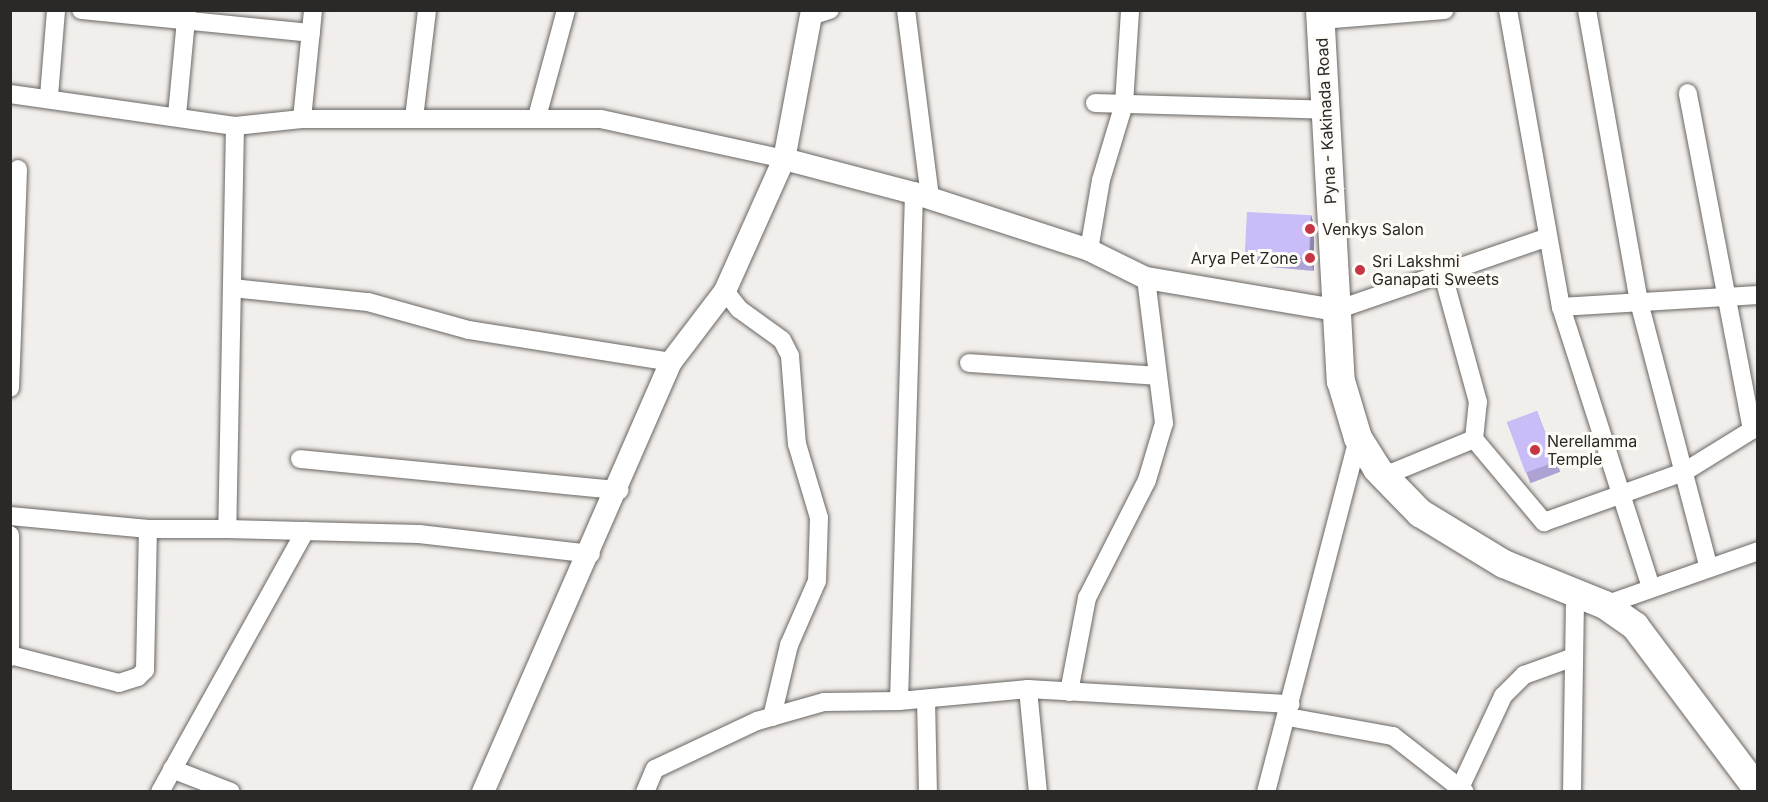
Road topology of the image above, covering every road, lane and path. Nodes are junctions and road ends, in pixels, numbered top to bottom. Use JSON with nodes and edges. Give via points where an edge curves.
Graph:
{"nodes":[{"id":1,"x":56,"y":10,"type":"edge"},
{"id":2,"x":81,"y":10,"type":"edge"},
{"id":3,"x":313,"y":10,"type":"edge"},
{"id":4,"x":427,"y":10,"type":"edge"},
{"id":5,"x":566,"y":10,"type":"edge"},
{"id":6,"x":906,"y":10,"type":"edge"},
{"id":7,"x":1130,"y":10,"type":"edge"},
{"id":8,"x":1445,"y":10,"type":"edge"},
{"id":9,"x":1508,"y":10,"type":"edge"},
{"id":10,"x":1587,"y":10,"type":"edge"},
{"id":11,"x":818,"y":12,"type":"edge"},
{"id":12,"x":1321,"y":15,"type":"edge"},
{"id":13,"x":186,"y":18,"type":"edge"},
{"id":14,"x":310,"y":33,"type":"junction"},
{"id":15,"x":1688,"y":93,"type":"dead end"},
{"id":16,"x":10,"y":94,"type":"edge"},
{"id":17,"x":49,"y":96,"type":"junction"},
{"id":18,"x":1095,"y":103,"type":"dead end"},
{"id":19,"x":1124,"y":104,"type":"junction"},
{"id":20,"x":1326,"y":110,"type":"junction"},
{"id":21,"x":177,"y":115,"type":"junction"},
{"id":22,"x":537,"y":117,"type":"junction"},
{"id":23,"x":414,"y":118,"type":"junction"},
{"id":24,"x":302,"y":119,"type":"junction"},
{"id":25,"x":235,"y":126,"type":"junction"},
{"id":26,"x":784,"y":159,"type":"junction"},
{"id":27,"x":18,"y":170,"type":"dead end"},
{"id":28,"x":922,"y":195,"type":"junction"},
{"id":29,"x":1548,"y":237,"type":"junction"},
{"id":30,"x":13,"y":241,"type":"edge"},
{"id":31,"x":1089,"y":250,"type":"junction"},
{"id":32,"x":1442,"y":271,"type":"junction"},
{"id":33,"x":1146,"y":278,"type":"junction"},
{"id":34,"x":232,"y":288,"type":"junction"},
{"id":35,"x":725,"y":291,"type":"junction"},
{"id":36,"x":1758,"y":295,"type":"edge"},
{"id":37,"x":1725,"y":297,"type":"junction"},
{"id":38,"x":1639,"y":302,"type":"junction"},
{"id":39,"x":1561,"y":307,"type":"junction"},
{"id":40,"x":1336,"y":310,"type":"junction"},
{"id":41,"x":671,"y":362,"type":"junction"},
{"id":42,"x":969,"y":363,"type":"dead end"},
{"id":43,"x":1158,"y":376,"type":"junction"},
{"id":44,"x":10,"y":388,"type":"edge"},
{"id":45,"x":1755,"y":429,"type":"edge"},
{"id":46,"x":1358,"y":438,"type":"junction"},
{"id":47,"x":1474,"y":439,"type":"junction"},
{"id":48,"x":300,"y":459,"type":"dead end"},
{"id":49,"x":1684,"y":472,"type":"junction"},
{"id":50,"x":1384,"y":476,"type":"junction"},
{"id":51,"x":619,"y":490,"type":"junction"},
{"id":52,"x":1620,"y":493,"type":"junction"},
{"id":53,"x":10,"y":516,"type":"edge"},
{"id":54,"x":148,"y":529,"type":"junction"},
{"id":55,"x":227,"y":529,"type":"junction"},
{"id":56,"x":305,"y":531,"type":"junction"},
{"id":57,"x":10,"y":535,"type":"edge"},
{"id":58,"x":1758,"y":551,"type":"edge"},
{"id":59,"x":591,"y":554,"type":"junction"},
{"id":60,"x":1709,"y":568,"type":"junction"},
{"id":61,"x":1652,"y":586,"type":"junction"},
{"id":62,"x":1575,"y":594,"type":"junction"},
{"id":63,"x":1605,"y":605,"type":"junction"},
{"id":64,"x":12,"y":657,"type":"edge"},
{"id":65,"x":1574,"y":657,"type":"junction"},
{"id":66,"x":1028,"y":689,"type":"junction"},
{"id":67,"x":1069,"y":692,"type":"junction"},
{"id":68,"x":926,"y":699,"type":"junction"},
{"id":69,"x":898,"y":701,"type":"junction"},
{"id":70,"x":1290,"y":710,"type":"junction"},
{"id":71,"x":772,"y":717,"type":"junction"},
{"id":72,"x":172,"y":769,"type":"junction"},
{"id":73,"x":1462,"y":790,"type":"edge"},
{"id":74,"x":1758,"y":790,"type":"edge"},
{"id":75,"x":160,"y":792,"type":"edge"},
{"id":76,"x":231,"y":792,"type":"edge"},
{"id":77,"x":483,"y":792,"type":"edge"},
{"id":78,"x":645,"y":792,"type":"edge"},
{"id":79,"x":928,"y":792,"type":"edge"},
{"id":80,"x":1038,"y":792,"type":"edge"},
{"id":81,"x":1266,"y":792,"type":"edge"},
{"id":82,"x":1572,"y":792,"type":"edge"}],
"edges":[{"from":1,"to":17,"type":"street"},
{"from":2,"to":13,"type":"street"},
{"from":3,"to":14,"type":"street"},
{"from":4,"to":23,"type":"street"},
{"from":5,"to":22,"type":"street"},
{"from":6,"to":28,"type":"street"},
{"from":7,"to":19,"type":"street"},
{"from":8,"to":12,"type":"street"},
{"from":9,"to":29,"type":"street"},
{"from":10,"to":38,"type":"street"},
{"from":11,"to":26,"type":"street"},
{"from":12,"to":20,"type":"main road","name":"Pyna - Kakinada Road"},
{"from":13,"to":14,"type":"street"},
{"from":13,"to":21,"type":"street"},
{"from":14,"to":24,"type":"street"},
{"from":15,"to":37,"type":"street"},
{"from":16,"to":17,"type":"street"},
{"from":17,"to":21,"type":"street"},
{"from":18,"to":19,"type":"street"},
{"from":19,"to":20,"type":"street"},
{"from":19,"to":31,"type":"street","via":[[1101,180]]},
{"from":20,"to":40,"type":"main road","name":"Pyna - Kakinada Road"},
{"from":21,"to":25,"type":"street"},
{"from":22,"to":23,"type":"street"},
{"from":22,"to":26,"type":"street","via":[[601,119]]},
{"from":23,"to":24,"type":"street"},
{"from":24,"to":25,"type":"street"},
{"from":25,"to":34,"type":"street"},
{"from":26,"to":28,"type":"street"},
{"from":26,"to":35,"type":"street"},
{"from":27,"to":30,"type":"street"},
{"from":28,"to":31,"type":"street"},
{"from":28,"to":69,"type":"street"},
{"from":29,"to":32,"type":"street"},
{"from":29,"to":39,"type":"street"},
{"from":30,"to":44,"type":"street"},
{"from":31,"to":33,"type":"street"},
{"from":32,"to":40,"type":"street"},
{"from":32,"to":47,"type":"street","via":[[1478,402]]},
{"from":33,"to":40,"type":"street"},
{"from":33,"to":43,"type":"street"},
{"from":34,"to":41,"type":"street","via":[[368,302],[469,330]]},
{"from":34,"to":55,"type":"street"},
{"from":35,"to":41,"type":"street"},
{"from":35,"to":71,"type":"street","via":[[739,309],[782,340],[790,356],[797,444],[819,518],[817,582],[789,645]]},
{"from":36,"to":37,"type":"street"},
{"from":37,"to":38,"type":"street"},
{"from":37,"to":45,"type":"street"},
{"from":38,"to":39,"type":"street"},
{"from":38,"to":49,"type":"street"},
{"from":39,"to":52,"type":"street"},
{"from":40,"to":46,"type":"main road","name":"Pyna - Kakinada Road","via":[[1341,381]]},
{"from":41,"to":51,"type":"street"},
{"from":42,"to":43,"type":"street"},
{"from":43,"to":67,"type":"street","via":[[1162,433],[1142,491],[1087,598]]},
{"from":45,"to":49,"type":"street"},
{"from":46,"to":50,"type":"main road","name":"Pyna - Kakinada Road"},
{"from":46,"to":70,"type":"street"},
{"from":47,"to":50,"type":"street"},
{"from":47,"to":52,"type":"street","via":[[1544,522]]},
{"from":48,"to":51,"type":"street"},
{"from":49,"to":52,"type":"street"},
{"from":49,"to":60,"type":"street"},
{"from":50,"to":62,"type":"main road","name":"Pyna - Kakinada Road","via":[[1420,513],[1504,564]]},
{"from":51,"to":59,"type":"street"},
{"from":52,"to":61,"type":"street"},
{"from":53,"to":54,"type":"street"},
{"from":54,"to":55,"type":"street"},
{"from":54,"to":64,"type":"street","via":[[145,670],[138,677],[119,683]]},
{"from":55,"to":56,"type":"street"},
{"from":56,"to":59,"type":"street","via":[[419,534]]},
{"from":56,"to":72,"type":"street"},
{"from":57,"to":64,"type":"street"},
{"from":58,"to":60,"type":"street"},
{"from":59,"to":77,"type":"street"},
{"from":60,"to":61,"type":"street"},
{"from":61,"to":63,"type":"street"},
{"from":62,"to":63,"type":"main road","name":"Pyna - Kakinada Road"},
{"from":62,"to":65,"type":"street"},
{"from":63,"to":74,"type":"main road","name":"Pyna - Kakinada Road","via":[[1635,626]]},
{"from":65,"to":73,"type":"street","via":[[1524,675],[1503,696]]},
{"from":65,"to":82,"type":"street"},
{"from":66,"to":67,"type":"street"},
{"from":66,"to":68,"type":"street"},
{"from":66,"to":80,"type":"street"},
{"from":67,"to":70,"type":"street"},
{"from":68,"to":69,"type":"street"},
{"from":68,"to":79,"type":"street"},
{"from":69,"to":71,"type":"street","via":[[824,702]]},
{"from":70,"to":73,"type":"street","via":[[1392,736]]},
{"from":70,"to":81,"type":"street"},
{"from":71,"to":78,"type":"street","via":[[655,769]]},
{"from":72,"to":75,"type":"street"},
{"from":72,"to":76,"type":"street"}]}
